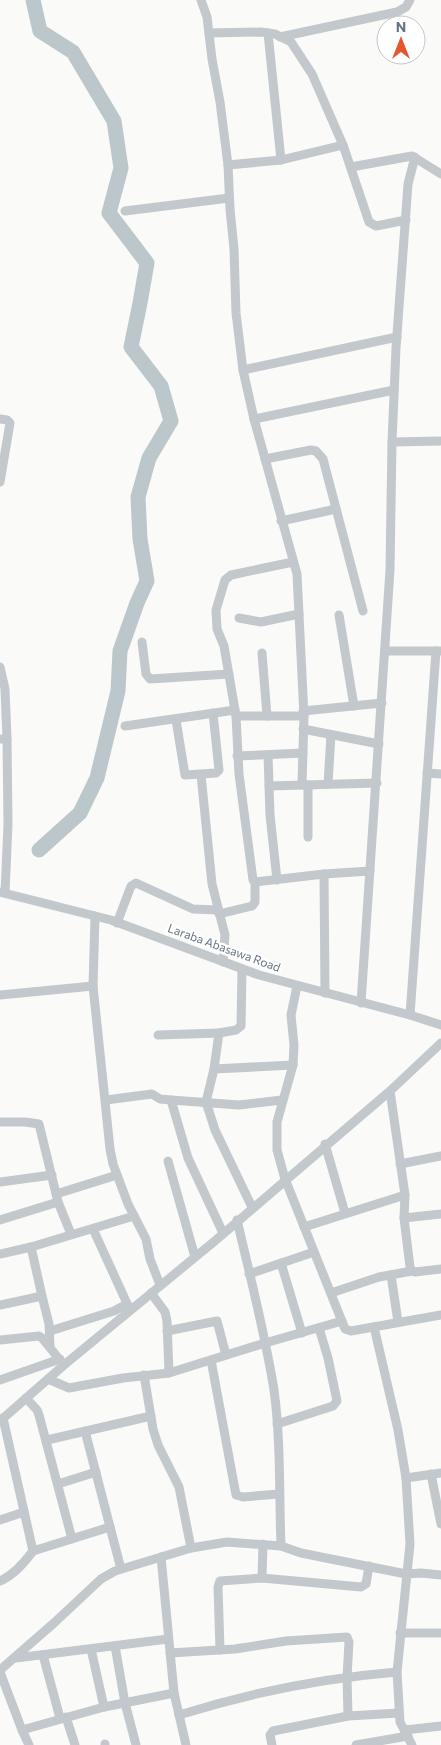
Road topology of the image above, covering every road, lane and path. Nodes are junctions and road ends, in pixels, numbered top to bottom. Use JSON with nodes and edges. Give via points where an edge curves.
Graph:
{"nodes":[{"id":1,"x":201,"y":0,"type":"edge"},
{"id":2,"x":410,"y":0,"type":"edge"},
{"id":3,"x":209,"y":32,"type":"junction"},
{"id":4,"x":268,"y":33,"type":"junction"},
{"id":5,"x":280,"y":37,"type":"junction"},
{"id":6,"x":343,"y":145,"type":"junction"},
{"id":7,"x":415,"y":157,"type":"junction"},
{"id":8,"x":281,"y":160,"type":"junction"},
{"id":9,"x":228,"y":165,"type":"junction"},
{"id":10,"x":352,"y":167,"type":"junction"},
{"id":11,"x":441,"y":174,"type":"edge"},
{"id":12,"x":230,"y":198,"type":"junction"},
{"id":13,"x":125,"y":211,"type":"dead end"},
{"id":14,"x":406,"y":220,"type":"junction"},
{"id":15,"x":397,"y":337,"type":"junction"},
{"id":16,"x":243,"y":370,"type":"junction"},
{"id":17,"x":394,"y":390,"type":"junction"},
{"id":18,"x":254,"y":418,"type":"junction"},
{"id":19,"x":0,"y":419,"type":"edge"},
{"id":20,"x":441,"y":436,"type":"edge"},
{"id":21,"x":441,"y":441,"type":"edge"},
{"id":22,"x":392,"y":442,"type":"junction"},
{"id":23,"x":265,"y":459,"type":"junction"},
{"id":24,"x":2,"y":463,"type":"edge"},
{"id":25,"x":0,"y":482,"type":"edge"},
{"id":26,"x":336,"y":509,"type":"junction"},
{"id":27,"x":281,"y":521,"type":"junction"},
{"id":28,"x":294,"y":562,"type":"junction"},
{"id":29,"x":363,"y":611,"type":"dead end"},
{"id":30,"x":300,"y":614,"type":"junction"},
{"id":31,"x":339,"y":615,"type":"dead end"},
{"id":32,"x":239,"y":618,"type":"dead end"},
{"id":33,"x":142,"y":642,"type":"dead end"},
{"id":34,"x":385,"y":651,"type":"junction"},
{"id":35,"x":438,"y":651,"type":"edge"},
{"id":36,"x":262,"y":653,"type":"dead end"},
{"id":37,"x":0,"y":667,"type":"edge"},
{"id":38,"x":229,"y":674,"type":"junction"},
{"id":39,"x":3,"y":689,"type":"edge"},
{"id":40,"x":382,"y":703,"type":"junction"},
{"id":41,"x":354,"y":706,"type":"junction"},
{"id":42,"x":213,"y":713,"type":"junction"},
{"id":43,"x":235,"y":713,"type":"junction"},
{"id":44,"x":303,"y":714,"type":"junction"},
{"id":45,"x":268,"y":716,"type":"junction"},
{"id":46,"x":176,"y":720,"type":"junction"},
{"id":47,"x":126,"y":726,"type":"dead end"},
{"id":48,"x":303,"y":729,"type":"junction"},
{"id":49,"x":331,"y":734,"type":"junction"},
{"id":50,"x":3,"y":739,"type":"edge"},
{"id":51,"x":379,"y":744,"type":"junction"},
{"id":52,"x":303,"y":753,"type":"junction"},
{"id":53,"x":268,"y":755,"type":"junction"},
{"id":54,"x":237,"y":756,"type":"junction"},
{"id":55,"x":427,"y":773,"type":"junction"},
{"id":56,"x":441,"y":774,"type":"edge"},
{"id":57,"x":200,"y":775,"type":"junction"},
{"id":58,"x":377,"y":783,"type":"junction"},
{"id":59,"x":328,"y":784,"type":"junction"},
{"id":60,"x":305,"y":785,"type":"junction"},
{"id":61,"x":269,"y":786,"type":"junction"},
{"id":62,"x":4,"y":824,"type":"edge"},
{"id":63,"x":308,"y":837,"type":"dead end"},
{"id":64,"x":370,"y":871,"type":"junction"},
{"id":65,"x":324,"y":874,"type":"junction"},
{"id":66,"x":277,"y":880,"type":"junction"},
{"id":67,"x":255,"y":882,"type":"junction"},
{"id":68,"x":2,"y":893,"type":"edge"},
{"id":69,"x":218,"y":912,"type":"junction"},
{"id":70,"x":96,"y":916,"type":"junction"},
{"id":71,"x":117,"y":923,"type":"junction"},
{"id":72,"x":223,"y":962,"type":"junction"},
{"id":73,"x":242,"y":969,"type":"junction"},
{"id":74,"x":93,"y":986,"type":"junction"},
{"id":75,"x":297,"y":986,"type":"junction"},
{"id":76,"x":325,"y":993,"type":"junction"},
{"id":77,"x":0,"y":995,"type":"edge"},
{"id":78,"x":361,"y":1003,"type":"junction"},
{"id":79,"x":410,"y":1015,"type":"junction"},
{"id":80,"x":441,"y":1025,"type":"edge"},
{"id":81,"x":219,"y":1033,"type":"junction"},
{"id":82,"x":158,"y":1035,"type":"dead end"},
{"id":83,"x":441,"y":1043,"type":"edge"},
{"id":84,"x":292,"y":1065,"type":"junction"},
{"id":85,"x":214,"y":1069,"type":"junction"},
{"id":86,"x":390,"y":1091,"type":"junction"},
{"id":87,"x":106,"y":1100,"type":"junction"},
{"id":88,"x":171,"y":1100,"type":"junction"},
{"id":89,"x":282,"y":1100,"type":"junction"},
{"id":90,"x":206,"y":1102,"type":"junction"},
{"id":91,"x":0,"y":1122,"type":"edge"},
{"id":92,"x":325,"y":1144,"type":"junction"},
{"id":93,"x":441,"y":1156,"type":"edge"},
{"id":94,"x":168,"y":1161,"type":"dead end"},
{"id":95,"x":400,"y":1164,"type":"junction"},
{"id":96,"x":52,"y":1175,"type":"junction"},
{"id":97,"x":117,"y":1175,"type":"junction"},
{"id":98,"x":285,"y":1179,"type":"junction"},
{"id":99,"x":0,"y":1182,"type":"edge"},
{"id":100,"x":405,"y":1195,"type":"junction"},
{"id":101,"x":57,"y":1198,"type":"junction"},
{"id":102,"x":252,"y":1207,"type":"junction"},
{"id":103,"x":345,"y":1213,"type":"junction"},
{"id":104,"x":441,"y":1214,"type":"edge"},
{"id":105,"x":134,"y":1216,"type":"junction"},
{"id":106,"x":404,"y":1218,"type":"junction"},
{"id":107,"x":0,"y":1220,"type":"edge"},
{"id":108,"x":237,"y":1220,"type":"junction"},
{"id":109,"x":304,"y":1227,"type":"junction"},
{"id":110,"x":93,"y":1229,"type":"junction"},
{"id":111,"x":222,"y":1233,"type":"junction"},
{"id":112,"x":70,"y":1234,"type":"junction"},
{"id":113,"x":31,"y":1247,"type":"junction"},
{"id":114,"x":314,"y":1252,"type":"junction"},
{"id":115,"x":0,"y":1254,"type":"edge"},
{"id":116,"x":195,"y":1256,"type":"junction"},
{"id":117,"x":281,"y":1263,"type":"junction"},
{"id":118,"x":441,"y":1269,"type":"edge"},
{"id":119,"x":412,"y":1270,"type":"junction"},
{"id":120,"x":249,"y":1274,"type":"junction"},
{"id":121,"x":391,"y":1275,"type":"junction"},
{"id":122,"x":160,"y":1285,"type":"junction"},
{"id":123,"x":151,"y":1293,"type":"junction"},
{"id":124,"x":330,"y":1293,"type":"junction"},
{"id":125,"x":42,"y":1296,"type":"junction"},
{"id":126,"x":0,"y":1305,"type":"edge"},
{"id":127,"x":128,"y":1307,"type":"junction"},
{"id":128,"x":441,"y":1315,"type":"edge"},
{"id":129,"x":342,"y":1321,"type":"junction"},
{"id":130,"x":398,"y":1322,"type":"junction"},
{"id":131,"x":374,"y":1327,"type":"junction"},
{"id":132,"x":318,"y":1328,"type":"junction"},
{"id":133,"x":50,"y":1331,"type":"junction"},
{"id":134,"x":167,"y":1331,"type":"junction"},
{"id":135,"x":302,"y":1333,"type":"junction"},
{"id":136,"x":0,"y":1340,"type":"edge"},
{"id":137,"x":265,"y":1343,"type":"junction"},
{"id":138,"x":50,"y":1347,"type":"junction"},
{"id":139,"x":226,"y":1355,"type":"junction"},
{"id":140,"x":211,"y":1360,"type":"junction"},
{"id":141,"x":62,"y":1362,"type":"junction"},
{"id":142,"x":169,"y":1373,"type":"junction"},
{"id":143,"x":144,"y":1376,"type":"junction"},
{"id":144,"x":48,"y":1379,"type":"junction"},
{"id":145,"x":0,"y":1380,"type":"edge"},
{"id":146,"x":26,"y":1398,"type":"junction"},
{"id":147,"x":151,"y":1416,"type":"junction"},
{"id":148,"x":2,"y":1420,"type":"edge"},
{"id":149,"x":277,"y":1424,"type":"junction"},
{"id":150,"x":85,"y":1431,"type":"junction"},
{"id":151,"x":47,"y":1440,"type":"junction"},
{"id":152,"x":96,"y":1472,"type":"junction"},
{"id":153,"x":441,"y":1473,"type":"edge"},
{"id":154,"x":431,"y":1474,"type":"junction"},
{"id":155,"x":406,"y":1478,"type":"junction"},
{"id":156,"x":58,"y":1484,"type":"junction"},
{"id":157,"x":279,"y":1494,"type":"junction"},
{"id":158,"x":24,"y":1512,"type":"junction"},
{"id":159,"x":0,"y":1520,"type":"edge"},
{"id":160,"x":441,"y":1524,"type":"edge"},
{"id":161,"x":110,"y":1528,"type":"junction"},
{"id":162,"x":72,"y":1539,"type":"junction"},
{"id":163,"x":263,"y":1544,"type":"junction"},
{"id":164,"x":281,"y":1546,"type":"junction"},
{"id":165,"x":191,"y":1548,"type":"junction"},
{"id":166,"x":33,"y":1551,"type":"junction"},
{"id":167,"x":161,"y":1557,"type":"junction"},
{"id":168,"x":369,"y":1566,"type":"junction"},
{"id":169,"x":121,"y":1569,"type":"junction"},
{"id":170,"x":406,"y":1574,"type":"junction"},
{"id":171,"x":441,"y":1575,"type":"edge"},
{"id":172,"x":262,"y":1578,"type":"junction"},
{"id":173,"x":0,"y":1581,"type":"edge"},
{"id":174,"x":400,"y":1633,"type":"junction"},
{"id":175,"x":441,"y":1633,"type":"edge"},
{"id":176,"x":168,"y":1639,"type":"junction"},
{"id":177,"x":115,"y":1646,"type":"junction"},
{"id":178,"x":91,"y":1649,"type":"junction"},
{"id":179,"x":220,"y":1650,"type":"junction"},
{"id":180,"x":170,"y":1653,"type":"junction"},
{"id":181,"x":43,"y":1655,"type":"junction"},
{"id":182,"x":16,"y":1658,"type":"junction"},
{"id":183,"x":0,"y":1671,"type":"edge"},
{"id":184,"x":397,"y":1672,"type":"junction"},
{"id":185,"x":347,"y":1677,"type":"junction"},
{"id":186,"x":174,"y":1692,"type":"junction"},
{"id":187,"x":125,"y":1702,"type":"junction"},
{"id":188,"x":104,"y":1707,"type":"junction"},
{"id":189,"x":399,"y":1713,"type":"junction"},
{"id":190,"x":179,"y":1715,"type":"junction"},
{"id":191,"x":348,"y":1716,"type":"junction"},
{"id":192,"x":63,"y":1717,"type":"junction"},
{"id":193,"x":441,"y":1726,"type":"edge"},
{"id":194,"x":22,"y":1730,"type":"junction"},
{"id":195,"x":406,"y":1733,"type":"junction"},
{"id":196,"x":29,"y":1745,"type":"edge"},
{"id":197,"x":75,"y":1745,"type":"edge"},
{"id":198,"x":136,"y":1745,"type":"edge"},
{"id":199,"x":186,"y":1745,"type":"edge"},
{"id":200,"x":272,"y":1745,"type":"edge"},
{"id":201,"x":356,"y":1745,"type":"edge"},
{"id":202,"x":412,"y":1745,"type":"edge"}],
"edges":[{"from":1,"to":3,"type":"street"},
{"from":2,"to":5,"type":"street","via":[[397,12]]},
{"from":3,"to":4,"type":"street"},
{"from":3,"to":9,"type":"street"},
{"from":4,"to":5,"type":"street"},
{"from":4,"to":8,"type":"street"},
{"from":5,"to":6,"type":"street","via":[[291,42],[312,74]]},
{"from":6,"to":8,"type":"street"},
{"from":6,"to":10,"type":"street"},
{"from":7,"to":10,"type":"street"},
{"from":7,"to":11,"type":"street"},
{"from":7,"to":14,"type":"street","via":[[408,184]]},
{"from":8,"to":9,"type":"street"},
{"from":9,"to":12,"type":"street"},
{"from":10,"to":14,"type":"street","via":[[372,225]]},
{"from":12,"to":13,"type":"street"},
{"from":12,"to":16,"type":"street","via":[[236,313]]},
{"from":14,"to":15,"type":"street"},
{"from":15,"to":16,"type":"street"},
{"from":15,"to":17,"type":"street"},
{"from":16,"to":18,"type":"street"},
{"from":17,"to":18,"type":"street"},
{"from":17,"to":22,"type":"street"},
{"from":18,"to":23,"type":"street"},
{"from":19,"to":24,"type":"street","via":[[10,423]]},
{"from":20,"to":21,"type":"street"},
{"from":21,"to":22,"type":"street"},
{"from":22,"to":34,"type":"street"},
{"from":23,"to":26,"type":"street","via":[[316,451],[323,459]]},
{"from":23,"to":27,"type":"street"},
{"from":24,"to":25,"type":"street"},
{"from":26,"to":27,"type":"street"},
{"from":26,"to":29,"type":"street"},
{"from":27,"to":28,"type":"street"},
{"from":28,"to":30,"type":"street"},
{"from":28,"to":38,"type":"street","via":[[236,573],[226,580],[216,610],[217,629]]},
{"from":30,"to":32,"type":"street","via":[[260,622]]},
{"from":30,"to":44,"type":"street"},
{"from":31,"to":41,"type":"street"},
{"from":33,"to":38,"type":"street","via":[[146,674],[150,679]]},
{"from":34,"to":35,"type":"street"},
{"from":34,"to":40,"type":"street"},
{"from":35,"to":55,"type":"street"},
{"from":36,"to":45,"type":"street"},
{"from":37,"to":39,"type":"street"},
{"from":38,"to":43,"type":"street"},
{"from":39,"to":50,"type":"street"},
{"from":40,"to":41,"type":"street"},
{"from":40,"to":51,"type":"street"},
{"from":41,"to":44,"type":"street"},
{"from":42,"to":43,"type":"street"},
{"from":42,"to":46,"type":"street"},
{"from":42,"to":57,"type":"street","via":[[219,770]]},
{"from":43,"to":45,"type":"street"},
{"from":43,"to":54,"type":"street"},
{"from":44,"to":45,"type":"street"},
{"from":44,"to":48,"type":"street"},
{"from":46,"to":47,"type":"street"},
{"from":46,"to":57,"type":"street","via":[[184,772],[188,776]]},
{"from":48,"to":49,"type":"street"},
{"from":48,"to":52,"type":"street"},
{"from":49,"to":51,"type":"street"},
{"from":49,"to":59,"type":"street"},
{"from":50,"to":62,"type":"street"},
{"from":51,"to":58,"type":"street"},
{"from":52,"to":53,"type":"street"},
{"from":52,"to":60,"type":"street"},
{"from":53,"to":54,"type":"street"},
{"from":53,"to":61,"type":"street"},
{"from":54,"to":67,"type":"street"},
{"from":55,"to":56,"type":"street"},
{"from":55,"to":79,"type":"street"},
{"from":57,"to":69,"type":"street"},
{"from":58,"to":59,"type":"street"},
{"from":58,"to":64,"type":"street"},
{"from":59,"to":60,"type":"street"},
{"from":60,"to":61,"type":"street"},
{"from":60,"to":63,"type":"street"},
{"from":61,"to":66,"type":"street"},
{"from":62,"to":68,"type":"street"},
{"from":64,"to":65,"type":"street"},
{"from":64,"to":78,"type":"street"},
{"from":65,"to":66,"type":"street"},
{"from":65,"to":76,"type":"street"},
{"from":66,"to":67,"type":"street"},
{"from":67,"to":69,"type":"street","via":[[252,906]]},
{"from":68,"to":70,"type":"street","name":"Laraba Abasawa Road"},
{"from":69,"to":71,"type":"street","via":[[193,909],[136,883],[131,886]]},
{"from":69,"to":72,"type":"street","via":[[225,935]]},
{"from":70,"to":71,"type":"street","name":"Laraba Abasawa Road"},
{"from":70,"to":74,"type":"street"},
{"from":71,"to":72,"type":"street","name":"Laraba Abasawa Road"},
{"from":72,"to":73,"type":"street","name":"Laraba Abasawa Road"},
{"from":73,"to":75,"type":"street","name":"Laraba Abasawa Road"},
{"from":73,"to":81,"type":"street","via":[[241,1026]]},
{"from":74,"to":77,"type":"street"},
{"from":74,"to":87,"type":"street"},
{"from":75,"to":76,"type":"street","name":"Laraba Abasawa Road"},
{"from":75,"to":84,"type":"street","via":[[290,1015],[294,1045]]},
{"from":76,"to":78,"type":"street","name":"Laraba Abasawa Road"},
{"from":78,"to":79,"type":"street","name":"Laraba Abasawa Road"},
{"from":79,"to":80,"type":"street","name":"Laraba Abasawa Road"},
{"from":81,"to":82,"type":"street"},
{"from":81,"to":85,"type":"street"},
{"from":83,"to":86,"type":"street"},
{"from":84,"to":85,"type":"street"},
{"from":84,"to":89,"type":"street"},
{"from":85,"to":90,"type":"street"},
{"from":86,"to":92,"type":"street"},
{"from":86,"to":95,"type":"street"},
{"from":87,"to":88,"type":"street","via":[[152,1094]]},
{"from":87,"to":97,"type":"street","via":[[110,1149]]},
{"from":88,"to":90,"type":"street"},
{"from":88,"to":111,"type":"street","via":[[188,1158]]},
{"from":89,"to":90,"type":"street","via":[[245,1105]]},
{"from":89,"to":98,"type":"street","via":[[276,1137]]},
{"from":90,"to":102,"type":"street","via":[[215,1130]]},
{"from":91,"to":96,"type":"street","via":[[39,1124]]},
{"from":92,"to":98,"type":"street"},
{"from":92,"to":103,"type":"street"},
{"from":93,"to":95,"type":"street"},
{"from":94,"to":116,"type":"street"},
{"from":95,"to":100,"type":"street"},
{"from":96,"to":99,"type":"street"},
{"from":96,"to":101,"type":"street"},
{"from":97,"to":101,"type":"street"},
{"from":97,"to":105,"type":"street"},
{"from":98,"to":102,"type":"street"},
{"from":98,"to":109,"type":"street"},
{"from":100,"to":103,"type":"street"},
{"from":100,"to":106,"type":"street"},
{"from":101,"to":107,"type":"street"},
{"from":101,"to":112,"type":"street"},
{"from":102,"to":108,"type":"street"},
{"from":103,"to":109,"type":"street"},
{"from":104,"to":106,"type":"street"},
{"from":105,"to":110,"type":"street"},
{"from":105,"to":122,"type":"street","via":[[146,1239]]},
{"from":106,"to":119,"type":"street"},
{"from":108,"to":111,"type":"street"},
{"from":108,"to":120,"type":"street"},
{"from":109,"to":114,"type":"street"},
{"from":110,"to":112,"type":"street"},
{"from":110,"to":127,"type":"street"},
{"from":111,"to":116,"type":"street"},
{"from":112,"to":113,"type":"street"},
{"from":113,"to":115,"type":"street"},
{"from":113,"to":125,"type":"street"},
{"from":114,"to":117,"type":"street"},
{"from":114,"to":124,"type":"street"},
{"from":116,"to":122,"type":"street"},
{"from":117,"to":120,"type":"street"},
{"from":117,"to":135,"type":"street"},
{"from":118,"to":119,"type":"street"},
{"from":119,"to":121,"type":"street"},
{"from":120,"to":137,"type":"street"},
{"from":121,"to":124,"type":"street"},
{"from":121,"to":130,"type":"street"},
{"from":122,"to":123,"type":"street"},
{"from":123,"to":127,"type":"street"},
{"from":123,"to":134,"type":"street","via":[[165,1312]]},
{"from":124,"to":129,"type":"street"},
{"from":125,"to":126,"type":"street"},
{"from":125,"to":133,"type":"street"},
{"from":127,"to":133,"type":"street"},
{"from":127,"to":141,"type":"street"},
{"from":128,"to":130,"type":"street"},
{"from":129,"to":131,"type":"street","via":[[345,1329],[351,1331]]},
{"from":129,"to":132,"type":"street"},
{"from":130,"to":131,"type":"street"},
{"from":131,"to":155,"type":"street"},
{"from":132,"to":135,"type":"street"},
{"from":132,"to":149,"type":"street","via":[[337,1401],[333,1406]]},
{"from":133,"to":138,"type":"street"},
{"from":134,"to":139,"type":"street","via":[[217,1321]]},
{"from":134,"to":142,"type":"street"},
{"from":135,"to":137,"type":"street"},
{"from":136,"to":138,"type":"street","via":[[39,1336]]},
{"from":137,"to":139,"type":"street"},
{"from":137,"to":149,"type":"street"},
{"from":138,"to":141,"type":"street"},
{"from":139,"to":140,"type":"street"},
{"from":140,"to":142,"type":"street"},
{"from":140,"to":157,"type":"street","via":[[236,1495]]},
{"from":141,"to":144,"type":"street"},
{"from":141,"to":145,"type":"street"},
{"from":142,"to":143,"type":"street"},
{"from":143,"to":144,"type":"street","via":[[68,1388]]},
{"from":143,"to":147,"type":"street"},
{"from":144,"to":146,"type":"street"},
{"from":146,"to":148,"type":"street"},
{"from":146,"to":151,"type":"street","via":[[37,1410]]},
{"from":147,"to":150,"type":"street"},
{"from":147,"to":165,"type":"street","via":[[158,1445],[179,1487]]},
{"from":148,"to":158,"type":"street"},
{"from":149,"to":157,"type":"street"},
{"from":150,"to":151,"type":"street"},
{"from":150,"to":152,"type":"street"},
{"from":151,"to":156,"type":"street"},
{"from":152,"to":156,"type":"street"},
{"from":152,"to":161,"type":"street"},
{"from":153,"to":154,"type":"street"},
{"from":154,"to":155,"type":"street"},
{"from":154,"to":160,"type":"street"},
{"from":155,"to":170,"type":"street","via":[[410,1544]]},
{"from":156,"to":162,"type":"street"},
{"from":157,"to":164,"type":"street"},
{"from":158,"to":159,"type":"street"},
{"from":158,"to":166,"type":"street"},
{"from":161,"to":162,"type":"street"},
{"from":161,"to":169,"type":"street"},
{"from":162,"to":166,"type":"street"},
{"from":163,"to":164,"type":"street"},
{"from":163,"to":165,"type":"street","via":[[228,1542]]},
{"from":163,"to":172,"type":"street"},
{"from":164,"to":168,"type":"street"},
{"from":165,"to":167,"type":"street"},
{"from":166,"to":173,"type":"street","via":[[22,1566]]},
{"from":167,"to":169,"type":"street"},
{"from":167,"to":176,"type":"street"},
{"from":168,"to":170,"type":"street"},
{"from":168,"to":172,"type":"street","via":[[366,1584],[361,1587]]},
{"from":169,"to":182,"type":"street","via":[[101,1579]]},
{"from":170,"to":171,"type":"street"},
{"from":170,"to":174,"type":"street"},
{"from":172,"to":179,"type":"street","via":[[224,1580],[218,1584]]},
{"from":174,"to":175,"type":"street"},
{"from":174,"to":184,"type":"street"},
{"from":176,"to":177,"type":"street"},
{"from":176,"to":180,"type":"street"},
{"from":177,"to":178,"type":"street"},
{"from":177,"to":187,"type":"street"},
{"from":178,"to":181,"type":"street"},
{"from":178,"to":188,"type":"street"},
{"from":179,"to":180,"type":"street"},
{"from":179,"to":185,"type":"street","via":[[345,1636],[349,1642]]},
{"from":180,"to":186,"type":"street"},
{"from":181,"to":182,"type":"street"},
{"from":181,"to":192,"type":"street"},
{"from":182,"to":183,"type":"street"},
{"from":183,"to":194,"type":"street"},
{"from":184,"to":185,"type":"street"},
{"from":184,"to":189,"type":"street"},
{"from":185,"to":190,"type":"street","via":[[228,1700]]},
{"from":185,"to":191,"type":"street"},
{"from":186,"to":187,"type":"street"},
{"from":186,"to":190,"type":"street"},
{"from":187,"to":188,"type":"street"},
{"from":187,"to":198,"type":"street"},
{"from":188,"to":192,"type":"street"},
{"from":189,"to":191,"type":"street"},
{"from":189,"to":195,"type":"street"},
{"from":190,"to":199,"type":"street"},
{"from":191,"to":200,"type":"street","via":[[273,1731],[270,1735]]},
{"from":192,"to":194,"type":"street"},
{"from":192,"to":197,"type":"street"},
{"from":193,"to":195,"type":"street"},
{"from":194,"to":196,"type":"street"},
{"from":195,"to":201,"type":"street"},
{"from":195,"to":202,"type":"street"}]}
